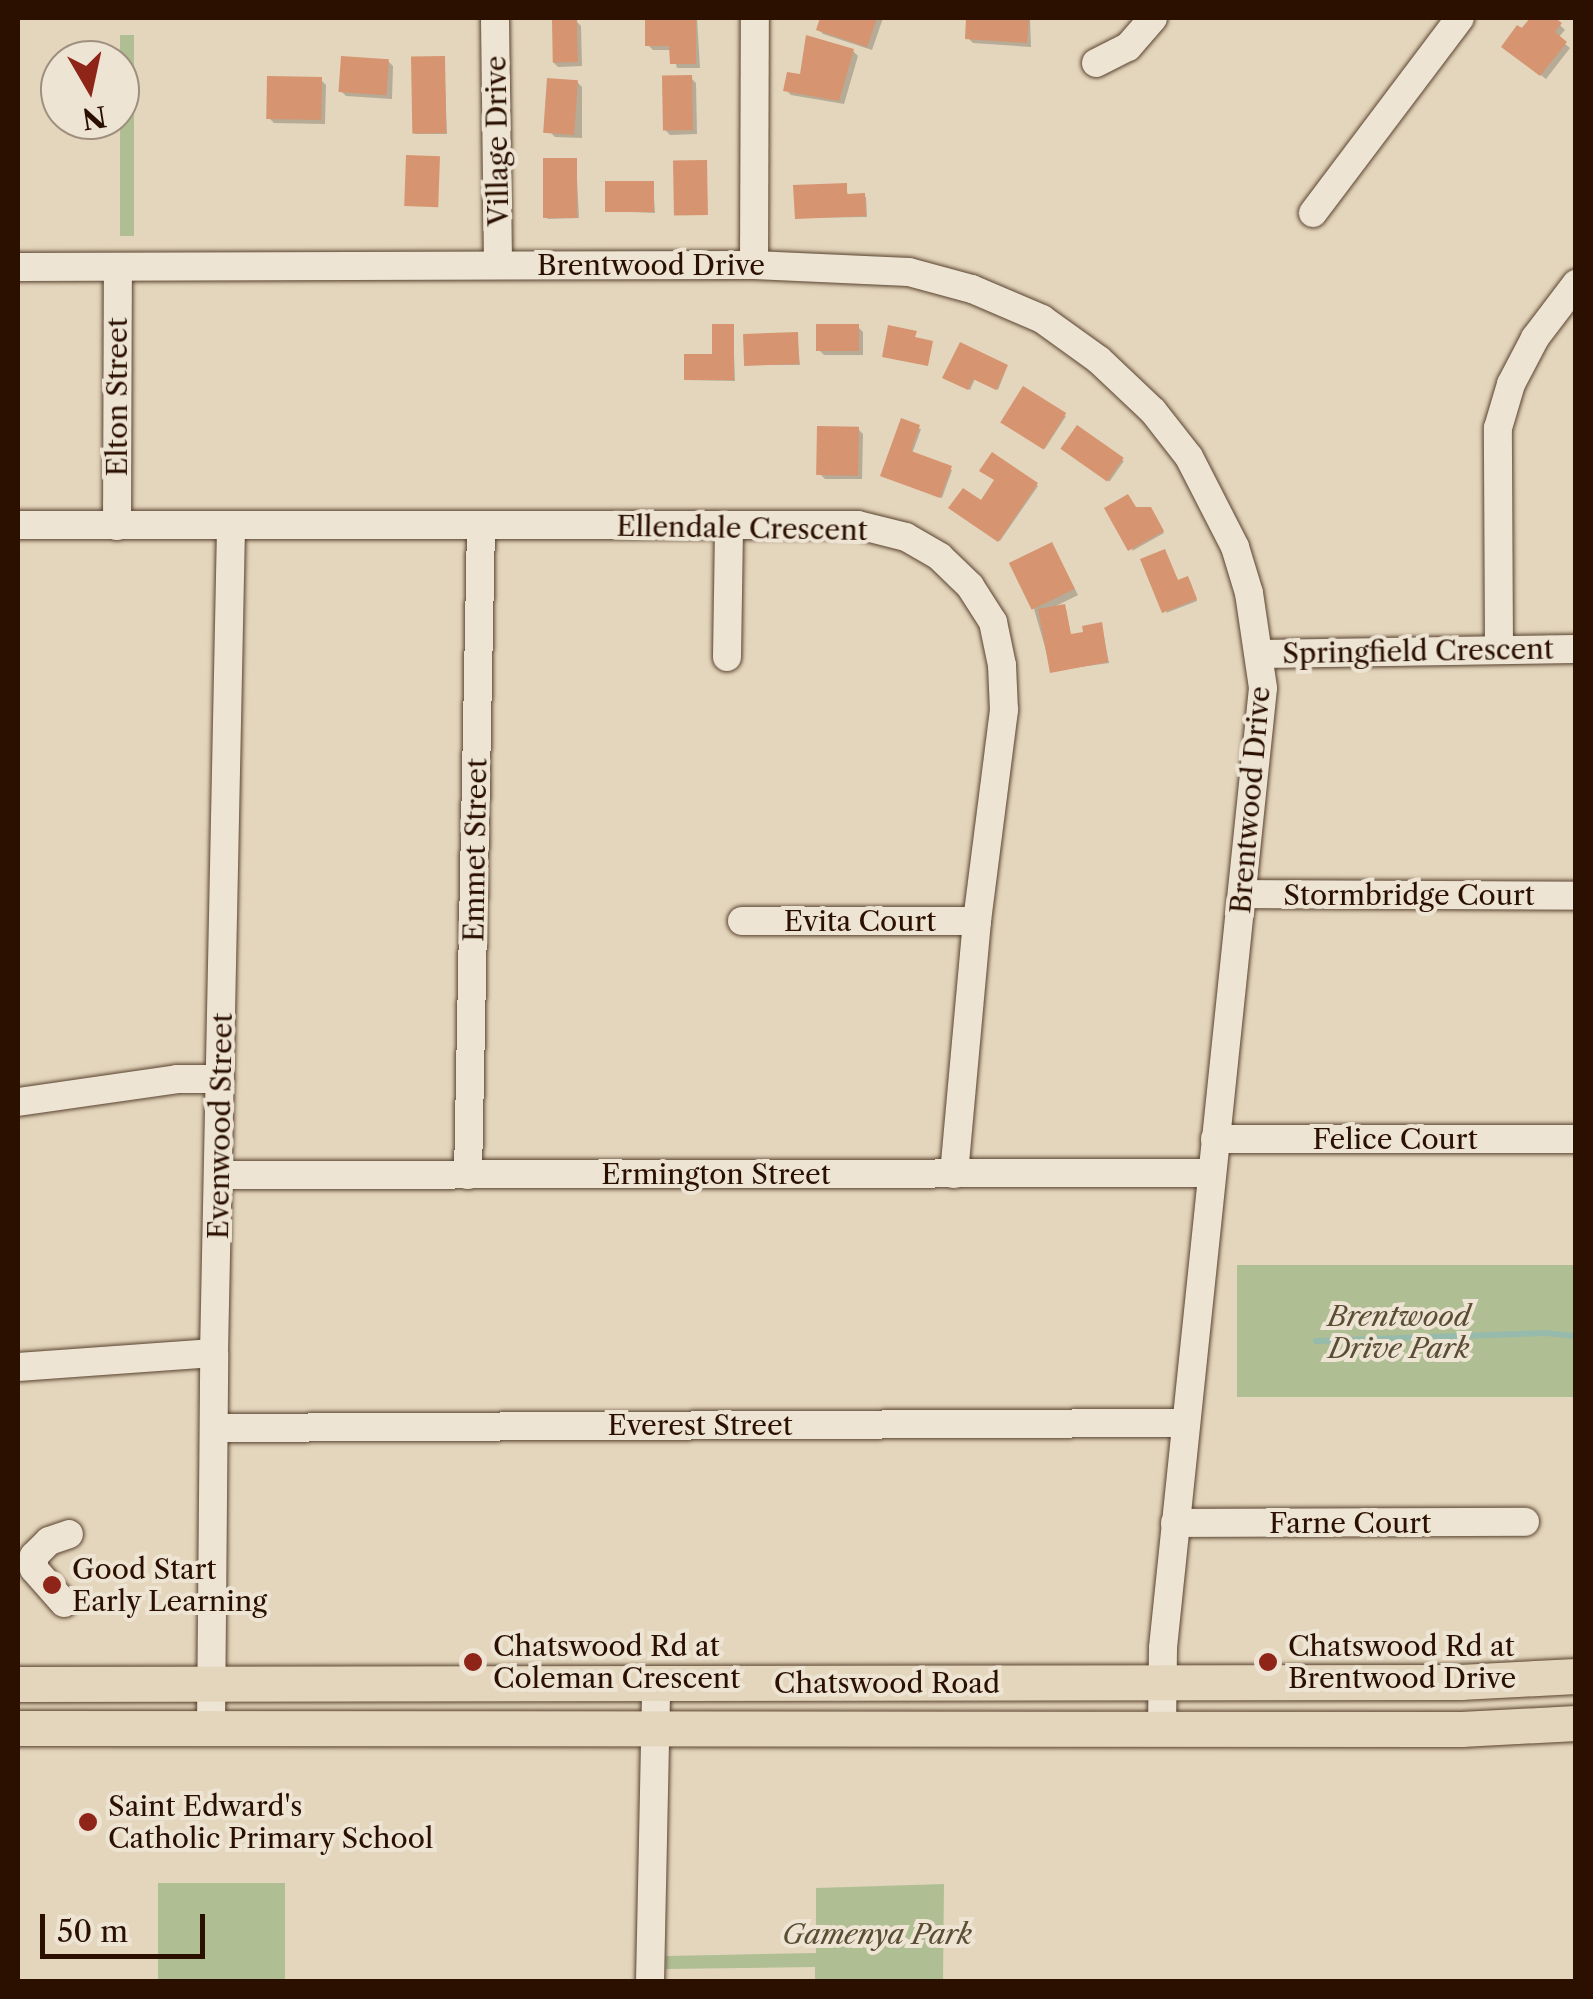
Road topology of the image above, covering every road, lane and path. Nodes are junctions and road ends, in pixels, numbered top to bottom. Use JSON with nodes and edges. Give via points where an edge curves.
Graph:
{"nodes":[{"id":1,"x":495,"y":18,"type":"edge"},
{"id":2,"x":755,"y":18,"type":"edge"},
{"id":3,"x":1153,"y":18,"type":"edge"},
{"id":4,"x":1460,"y":18,"type":"edge"},
{"id":5,"x":1096,"y":63,"type":"dead end"},
{"id":6,"x":1312,"y":213,"type":"dead end"},
{"id":7,"x":498,"y":265,"type":"junction"},
{"id":8,"x":754,"y":265,"type":"junction"},
{"id":9,"x":18,"y":267,"type":"edge"},
{"id":10,"x":118,"y":268,"type":"junction"},
{"id":11,"x":1576,"y":284,"type":"edge"},
{"id":12,"x":18,"y":525,"type":"edge"},
{"id":13,"x":231,"y":525,"type":"junction"},
{"id":14,"x":117,"y":526,"type":"junction"},
{"id":15,"x":481,"y":526,"type":"junction"},
{"id":16,"x":729,"y":526,"type":"junction"},
{"id":17,"x":1498,"y":649,"type":"junction"},
{"id":18,"x":1576,"y":650,"type":"edge"},
{"id":19,"x":1260,"y":654,"type":"junction"},
{"id":20,"x":727,"y":657,"type":"dead end"},
{"id":21,"x":1243,"y":894,"type":"junction"},
{"id":22,"x":1576,"y":896,"type":"edge"},
{"id":23,"x":742,"y":921,"type":"dead end"},
{"id":24,"x":978,"y":921,"type":"junction"},
{"id":25,"x":220,"y":1079,"type":"junction"},
{"id":26,"x":18,"y":1102,"type":"edge"},
{"id":27,"x":1216,"y":1139,"type":"junction"},
{"id":28,"x":1576,"y":1139,"type":"edge"},
{"id":29,"x":1212,"y":1173,"type":"junction"},
{"id":30,"x":468,"y":1174,"type":"junction"},
{"id":31,"x":954,"y":1174,"type":"junction"},
{"id":32,"x":220,"y":1175,"type":"junction"},
{"id":33,"x":214,"y":1353,"type":"junction"},
{"id":34,"x":18,"y":1366,"type":"edge"},
{"id":35,"x":1186,"y":1423,"type":"junction"},
{"id":36,"x":214,"y":1428,"type":"junction"},
{"id":37,"x":1525,"y":1522,"type":"dead end"},
{"id":38,"x":1175,"y":1523,"type":"junction"},
{"id":39,"x":69,"y":1534,"type":"dead end"},
{"id":40,"x":64,"y":1603,"type":"dead end"},
{"id":41,"x":1576,"y":1676,"type":"edge"},
{"id":42,"x":212,"y":1682,"type":"junction"},
{"id":43,"x":1160,"y":1683,"type":"junction"},
{"id":44,"x":18,"y":1684,"type":"edge"},
{"id":45,"x":656,"y":1684,"type":"junction"},
{"id":46,"x":1576,"y":1723,"type":"edge"},
{"id":47,"x":656,"y":1725,"type":"junction"},
{"id":48,"x":211,"y":1727,"type":"junction"},
{"id":49,"x":18,"y":1728,"type":"edge"},
{"id":50,"x":1162,"y":1728,"type":"junction"},
{"id":51,"x":650,"y":1982,"type":"edge"}],
"edges":[{"from":1,"to":7,"type":"street","name":"Village Drive"},
{"from":2,"to":8,"type":"street"},
{"from":3,"to":5,"type":"street","via":[[1128,48]]},
{"from":4,"to":6,"type":"street"},
{"from":7,"to":8,"type":"street","name":"Brentwood Drive"},
{"from":7,"to":10,"type":"street","name":"Brentwood Drive"},
{"from":8,"to":19,"type":"street","name":"Brentwood Drive","via":[[909,272],[972,289],[1042,318],[1099,360],[1153,411],[1197,471],[1234,547]]},
{"from":9,"to":10,"type":"street","name":"Brentwood Drive"},
{"from":10,"to":14,"type":"street","name":"Elton Street"},
{"from":11,"to":17,"type":"street","via":[[1535,338],[1498,428]]},
{"from":12,"to":14,"type":"street","name":"Ellendale Crescent"},
{"from":13,"to":14,"type":"street","name":"Ellendale Crescent"},
{"from":13,"to":15,"type":"street","name":"Ellendale Crescent"},
{"from":13,"to":25,"type":"street","name":"Evenwood Street"},
{"from":15,"to":16,"type":"street","name":"Ellendale Crescent"},
{"from":15,"to":30,"type":"street","name":"Emmet Street"},
{"from":16,"to":20,"type":"street"},
{"from":16,"to":24,"type":"street","name":"Ellendale Crescent","via":[[858,525],[906,537],[970,586],[993,622],[1004,710]]},
{"from":17,"to":18,"type":"street","name":"Springfield Crescent"},
{"from":17,"to":19,"type":"street","name":"Springfield Crescent"},
{"from":19,"to":21,"type":"street","name":"Brentwood Drive"},
{"from":21,"to":22,"type":"street","name":"Stormbridge Court"},
{"from":21,"to":27,"type":"street","name":"Brentwood Drive"},
{"from":23,"to":24,"type":"street","name":"Evita Court"},
{"from":24,"to":31,"type":"street","name":"Ellendale Crescent"},
{"from":25,"to":26,"type":"street"},
{"from":25,"to":32,"type":"street","name":"Evenwood Street"},
{"from":27,"to":28,"type":"street","name":"Felice Court"},
{"from":27,"to":29,"type":"street","name":"Brentwood Drive"},
{"from":29,"to":31,"type":"street","name":"Ermington Street"},
{"from":29,"to":35,"type":"street","name":"Brentwood Drive"},
{"from":30,"to":31,"type":"street","name":"Ermington Street"},
{"from":30,"to":32,"type":"street","name":"Ermington Street"},
{"from":32,"to":33,"type":"street","name":"Evenwood Street"},
{"from":33,"to":34,"type":"street"},
{"from":33,"to":36,"type":"street","name":"Evenwood Street"},
{"from":35,"to":36,"type":"street","name":"Everest Street"},
{"from":35,"to":38,"type":"street","name":"Brentwood Drive"},
{"from":36,"to":42,"type":"street","name":"Evenwood Street"},
{"from":37,"to":38,"type":"street","name":"Farne Court"},
{"from":38,"to":43,"type":"street","name":"Brentwood Drive"},
{"from":39,"to":40,"type":"street","via":[[34,1556],[34,1568]]},
{"from":41,"to":43,"type":"main road","name":"Chatswood Road"},
{"from":42,"to":44,"type":"main road","name":"Chatswood Road"},
{"from":42,"to":45,"type":"main road","name":"Chatswood Road"},
{"from":42,"to":48,"type":"street","name":"Evenwood Street"},
{"from":43,"to":45,"type":"main road","name":"Chatswood Road"},
{"from":43,"to":50,"type":"street","name":"Brentwood Drive"},
{"from":45,"to":47,"type":"street"},
{"from":46,"to":50,"type":"main road","name":"Chatswood Road"},
{"from":47,"to":48,"type":"main road","name":"Chatswood Road"},
{"from":47,"to":50,"type":"main road","name":"Chatswood Road"},
{"from":47,"to":51,"type":"street"},
{"from":48,"to":49,"type":"main road","name":"Chatswood Road"}]}
